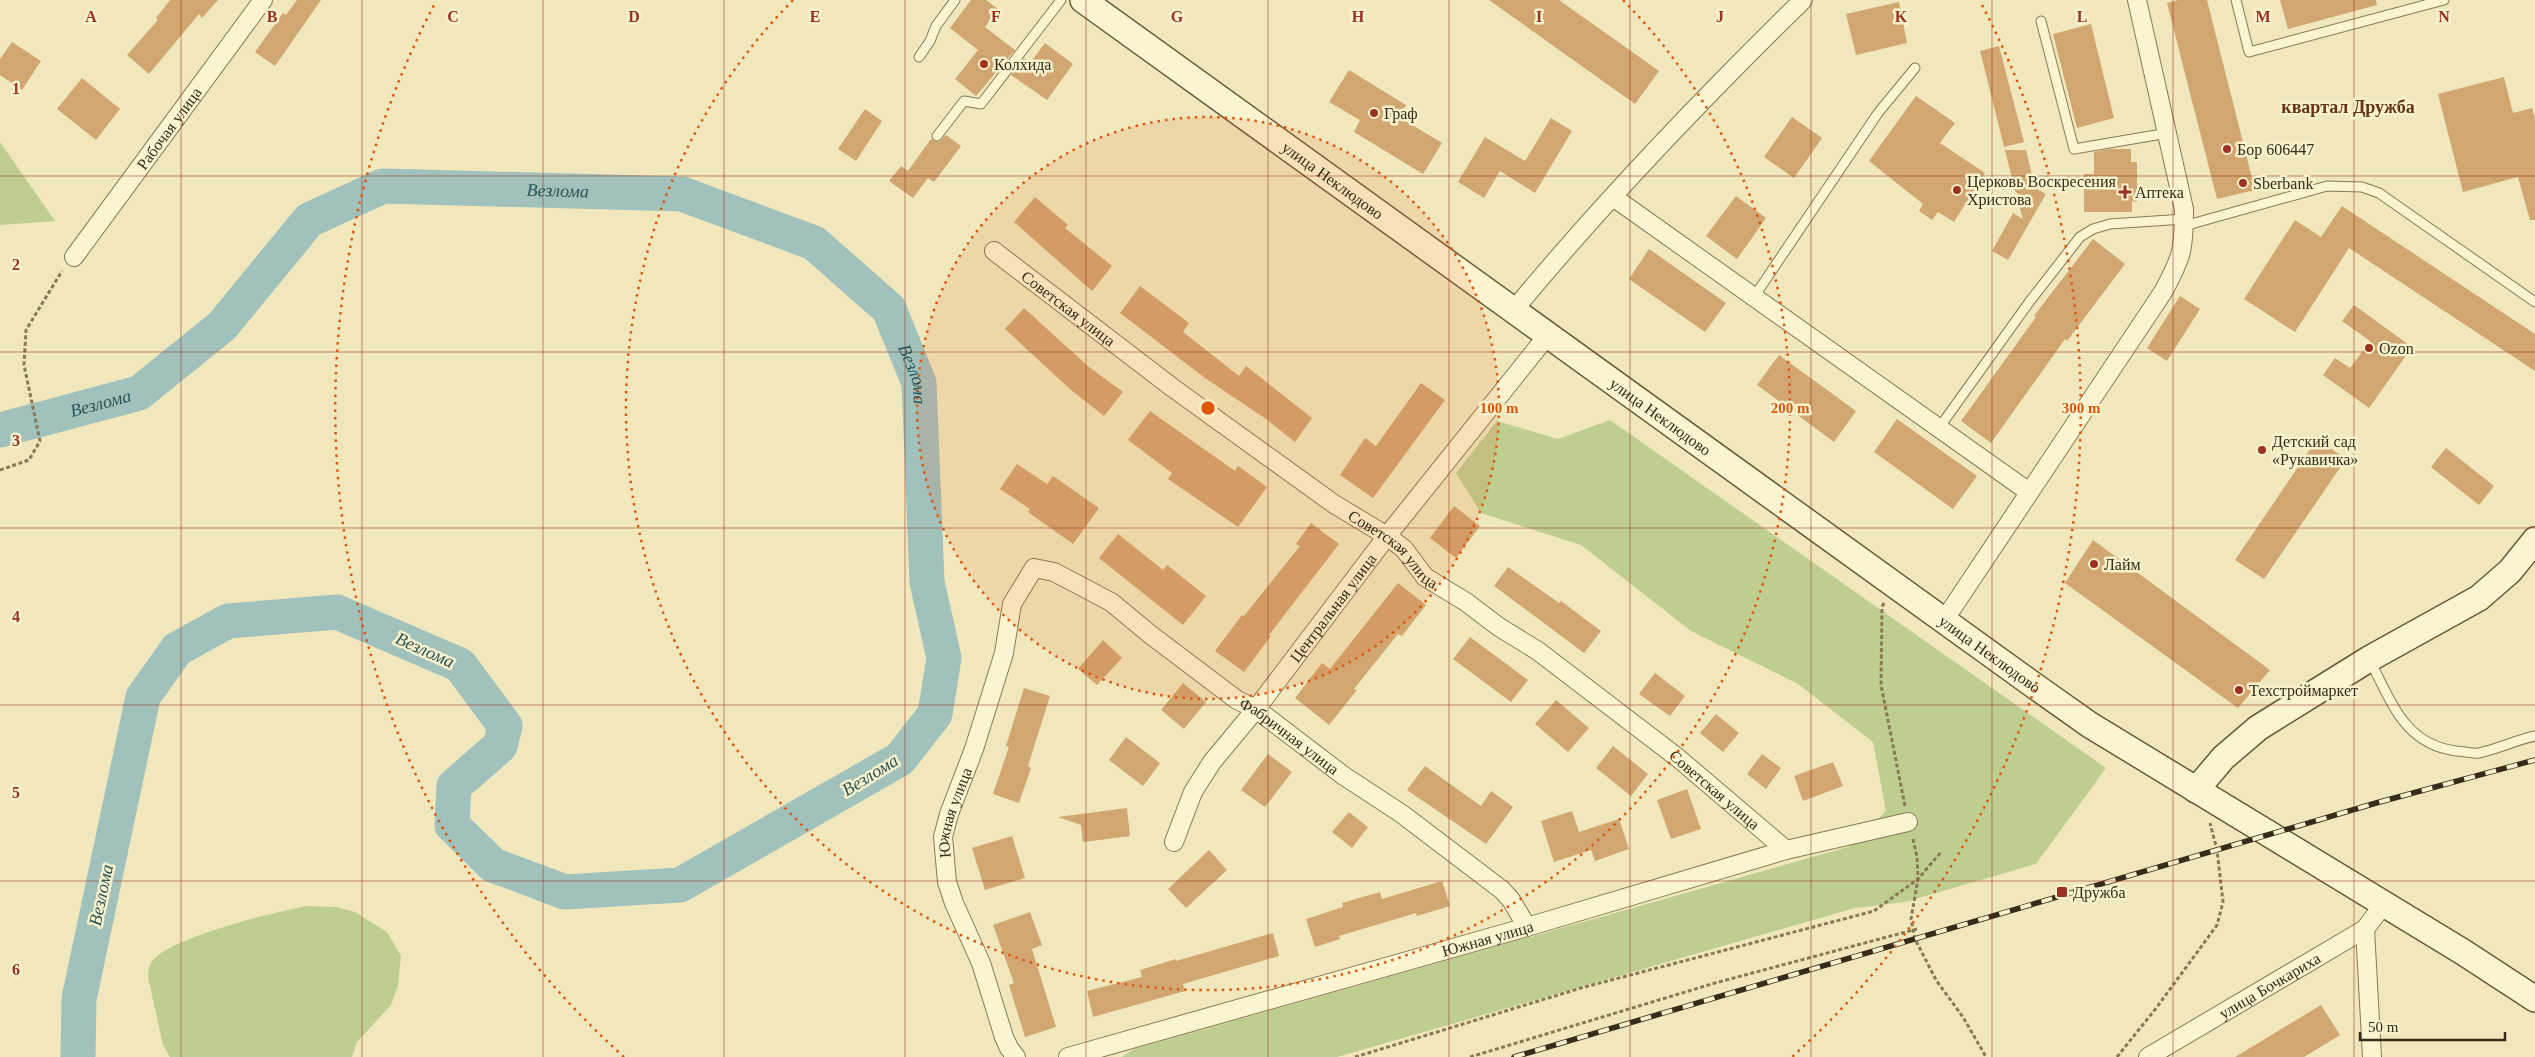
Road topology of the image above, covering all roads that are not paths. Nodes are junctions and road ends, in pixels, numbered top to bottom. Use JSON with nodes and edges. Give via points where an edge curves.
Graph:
{"nodes":[{"id":1,"x":263,"y":0,"type":"edge"},
{"id":2,"x":955,"y":0,"type":"edge"},
{"id":3,"x":1061,"y":0,"type":"edge"},
{"id":4,"x":1083,"y":0,"type":"edge"},
{"id":5,"x":1803,"y":0,"type":"edge"},
{"id":6,"x":2137,"y":0,"type":"edge"},
{"id":7,"x":2236,"y":0,"type":"edge"},
{"id":8,"x":2444,"y":0,"type":"edge"},
{"id":9,"x":2041,"y":21,"type":"dead end"},
{"id":10,"x":919,"y":57,"type":"dead end"},
{"id":11,"x":1915,"y":68,"type":"dead end"},
{"id":12,"x":2168,"y":133,"type":"junction"},
{"id":13,"x":937,"y":136,"type":"dead end"},
{"id":14,"x":1613,"y":197,"type":"junction"},
{"id":15,"x":2184,"y":223,"type":"junction"},
{"id":16,"x":994,"y":251,"type":"dead end"},
{"id":17,"x":74,"y":257,"type":"road end"},
{"id":18,"x":1754,"y":297,"type":"junction"},
{"id":19,"x":2535,"y":302,"type":"edge"},
{"id":20,"x":1513,"y":311,"type":"junction"},
{"id":21,"x":1547,"y":336,"type":"junction"},
{"id":22,"x":1939,"y":428,"type":"junction"},
{"id":23,"x":2029,"y":492,"type":"junction"},
{"id":24,"x":1387,"y":536,"type":"junction"},
{"id":25,"x":2535,"y":540,"type":"edge"},
{"id":26,"x":1034,"y":568,"type":"joint"},
{"id":27,"x":1943,"y":622,"type":"junction"},
{"id":28,"x":2368,"y":659,"type":"junction"},
{"id":29,"x":1256,"y":709,"type":"junction"},
{"id":30,"x":2535,"y":736,"type":"edge"},
{"id":31,"x":2196,"y":790,"type":"junction"},
{"id":32,"x":1908,"y":822,"type":"road end"},
{"id":33,"x":1174,"y":842,"type":"dead end"},
{"id":34,"x":1786,"y":850,"type":"junction"},
{"id":35,"x":2384,"y":904,"type":"junction"},
{"id":36,"x":1527,"y":927,"type":"junction"},
{"id":37,"x":2365,"y":929,"type":"junction"},
{"id":38,"x":2535,"y":999,"type":"edge"},
{"id":39,"x":1016,"y":1057,"type":"edge"},
{"id":40,"x":1068,"y":1057,"type":"edge"},
{"id":41,"x":2148,"y":1057,"type":"edge"},
{"id":42,"x":2372,"y":1057,"type":"edge"}],
"edges":[{"from":1,"to":17,"type":"street","name":"Рабочая улица"},
{"from":2,"to":10,"type":"lane"},
{"from":3,"to":13,"type":"lane","via":[[981,104],[964,100]]},
{"from":4,"to":20,"type":"main road","name":"улица Неклюдово"},
{"from":5,"to":14,"type":"street","via":[[1714,87]]},
{"from":6,"to":12,"type":"street"},
{"from":7,"to":8,"type":"lane","via":[[2249,52]]},
{"from":9,"to":12,"type":"lane","via":[[2074,149]]},
{"from":11,"to":18,"type":"lane","via":[[1878,113]]},
{"from":12,"to":15,"type":"street","via":[[2179,178]]},
{"from":14,"to":18,"type":"street"},
{"from":14,"to":20,"type":"street"},
{"from":15,"to":19,"type":"lane","via":[[2327,186],[2362,186],[2379,194]]},
{"from":15,"to":22,"type":"lane","via":[[2110,224],[2080,237]]},
{"from":15,"to":23,"type":"street","via":[[2180,260],[2163,292]]},
{"from":16,"to":24,"type":"street","name":"Советская улица","via":[[1173,388],[1334,504]]},
{"from":18,"to":22,"type":"street"},
{"from":20,"to":21,"type":"main road","name":"улица Неклюдово"},
{"from":21,"to":24,"type":"street","name":"Центральная улица"},
{"from":21,"to":27,"type":"main road","name":"улица Неклюдово"},
{"from":22,"to":23,"type":"street"},
{"from":23,"to":27,"type":"street"},
{"from":24,"to":29,"type":"street","name":"Центральная улица"},
{"from":24,"to":34,"type":"street","name":"Советская улица","via":[[1404,549],[1425,577],[1538,651],[1678,758]]},
{"from":25,"to":28,"type":"main road","via":[[2510,571],[2479,598]]},
{"from":26,"to":29,"type":"street","name":"Фабричная улица","via":[[1054,572],[1111,602],[1237,700]]},
{"from":26,"to":39,"type":"street","name":"Южная улица","via":[[1012,604],[1004,653],[943,837],[947,882],[980,963],[1008,1048]]},
{"from":27,"to":31,"type":"main road","name":"улица Неклюдово","via":[[2090,725]]},
{"from":28,"to":30,"type":"lane","via":[[2404,722],[2424,741],[2449,750],[2478,753]]},
{"from":28,"to":31,"type":"main road","via":[[2258,728],[2223,758]]},
{"from":29,"to":33,"type":"street","name":"Центральная улица","via":[[1212,762],[1193,792]]},
{"from":29,"to":36,"type":"street","name":"Фабричная улица","via":[[1502,890]]},
{"from":31,"to":35,"type":"main road","name":"улица Неклюдово"},
{"from":32,"to":34,"type":"street","name":"Южная улица"},
{"from":34,"to":36,"type":"street","name":"Южная улица"},
{"from":35,"to":37,"type":"street","name":"улица Бочкариха"},
{"from":35,"to":38,"type":"main road","name":"улица Неклюдово"},
{"from":36,"to":40,"type":"street","name":"Южная улица"},
{"from":37,"to":41,"type":"street","name":"улица Бочкариха"},
{"from":37,"to":42,"type":"street"}]}
